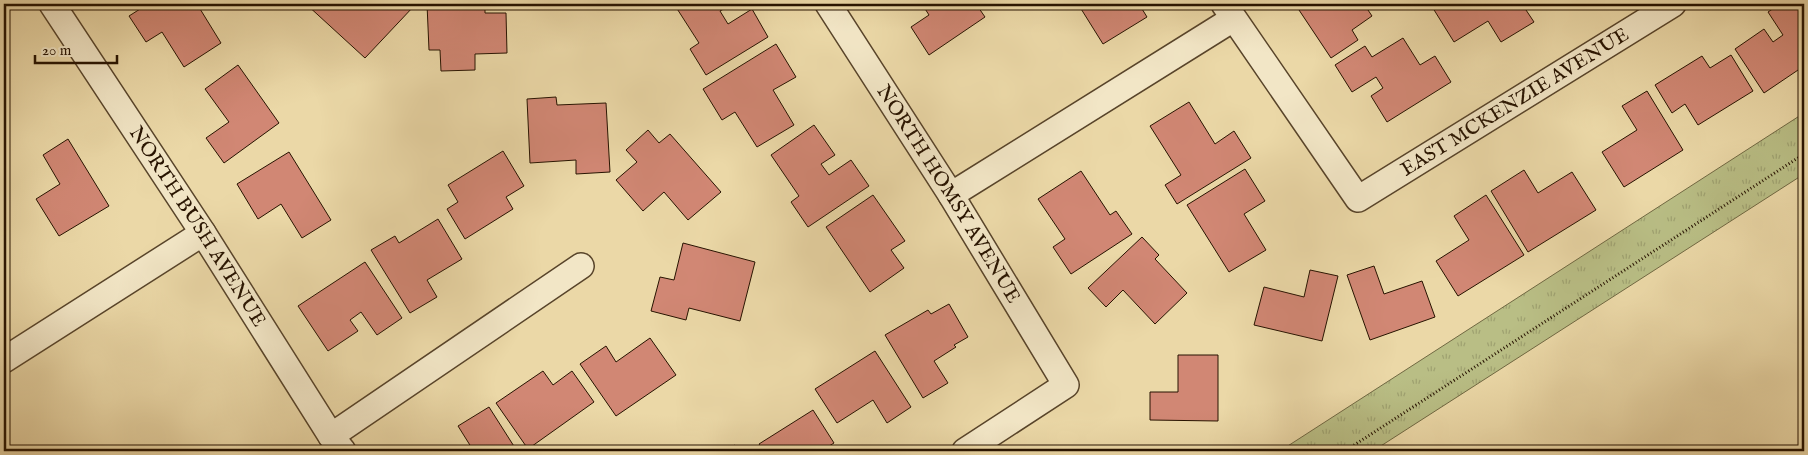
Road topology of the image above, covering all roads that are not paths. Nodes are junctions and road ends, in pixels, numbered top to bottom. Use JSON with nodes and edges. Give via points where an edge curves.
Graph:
{"nodes":[{"id":1,"x":52,"y":4,"type":"edge"},
{"id":2,"x":828,"y":4,"type":"edge"},
{"id":3,"x":1673,"y":4,"type":"edge"},
{"id":4,"x":1228,"y":11,"type":"edge"},
{"id":5,"x":951,"y":195,"type":"junction"},
{"id":6,"x":203,"y":233,"type":"junction"},
{"id":7,"x":581,"y":266,"type":"dead end"},
{"id":8,"x":4,"y":360,"type":"edge"},
{"id":9,"x":337,"y":444,"type":"edge"},
{"id":10,"x":965,"y":451,"type":"edge"}],
"edges":[{"from":1,"to":6,"type":"street","name":"NORTH BUSH AVENUE"},
{"from":2,"to":5,"type":"street","name":"NORTH HOMSY AVENUE"},
{"from":3,"to":4,"type":"street","name":"EAST MCKENZIE AVENUE","via":[[1358,199]]},
{"from":4,"to":5,"type":"street"},
{"from":5,"to":10,"type":"street","name":"NORTH HOMSY AVENUE","via":[[1066,385]]},
{"from":6,"to":8,"type":"street"},
{"from":6,"to":9,"type":"street","name":"NORTH BUSH AVENUE"},
{"from":7,"to":9,"type":"street"}]}
